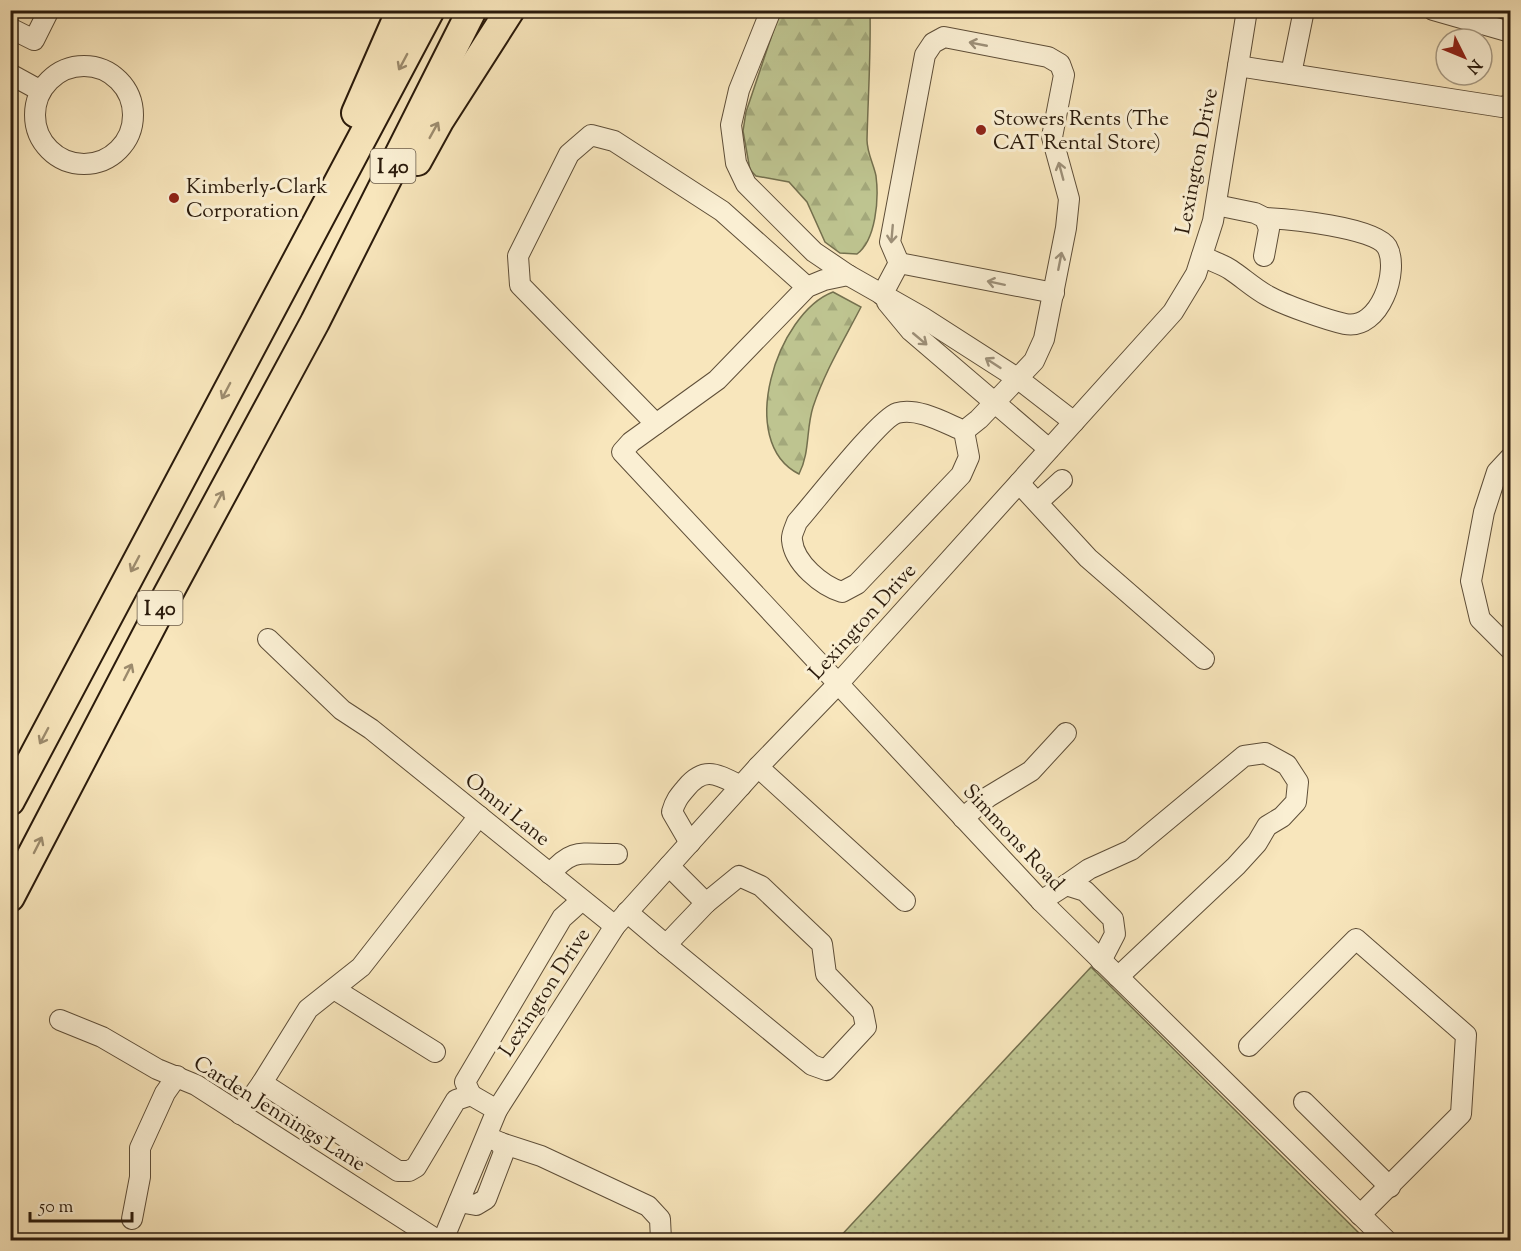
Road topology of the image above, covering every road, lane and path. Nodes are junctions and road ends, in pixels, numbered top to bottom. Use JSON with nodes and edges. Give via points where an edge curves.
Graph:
{"nodes":[{"id":1,"x":49,"y":10,"type":"edge"},
{"id":2,"x":401,"y":10,"type":"edge"},
{"id":3,"x":430,"y":10,"type":"edge"},
{"id":4,"x":472,"y":10,"type":"edge"},
{"id":5,"x":510,"y":10,"type":"edge"},
{"id":6,"x":771,"y":10,"type":"edge"},
{"id":7,"x":1247,"y":10,"type":"edge"},
{"id":8,"x":1304,"y":10,"type":"edge"},
{"id":9,"x":1433,"y":10,"type":"edge"},
{"id":10,"x":10,"y":28,"type":"edge"},
{"id":11,"x":1510,"y":32,"type":"edge"},
{"id":12,"x":1238,"y":66,"type":"junction"},
{"id":13,"x":10,"y":74,"type":"edge"},
{"id":14,"x":1291,"y":74,"type":"junction"},
{"id":15,"x":40,"y":91,"type":"junction"},
{"id":16,"x":1510,"y":105,"type":"edge"},
{"id":17,"x":1216,"y":205,"type":"junction"},
{"id":18,"x":1265,"y":218,"type":"junction"},
{"id":19,"x":1202,"y":256,"type":"junction"},
{"id":20,"x":1263,"y":256,"type":"dead end"},
{"id":21,"x":899,"y":263,"type":"junction"},
{"id":22,"x":848,"y":275,"type":"junction"},
{"id":23,"x":807,"y":287,"type":"junction"},
{"id":24,"x":1054,"y":293,"type":"junction"},
{"id":25,"x":882,"y":295,"type":"junction"},
{"id":26,"x":315,"y":322,"type":"junction"},
{"id":27,"x":254,"y":339,"type":"junction"},
{"id":28,"x":1017,"y":378,"type":"junction"},
{"id":29,"x":993,"y":403,"type":"junction"},
{"id":30,"x":1074,"y":422,"type":"junction"},
{"id":31,"x":656,"y":424,"type":"junction"},
{"id":32,"x":964,"y":431,"type":"junction"},
{"id":33,"x":1049,"y":449,"type":"junction"},
{"id":34,"x":1510,"y":458,"type":"edge"},
{"id":35,"x":1062,"y":480,"type":"dead end"},
{"id":36,"x":1019,"y":483,"type":"junction"},
{"id":37,"x":1038,"y":502,"type":"junction"},
{"id":38,"x":268,"y":639,"type":"dead end"},
{"id":39,"x":1510,"y":649,"type":"edge"},
{"id":40,"x":1204,"y":659,"type":"dead end"},
{"id":41,"x":837,"y":685,"type":"junction"},
{"id":42,"x":1066,"y":733,"type":"dead end"},
{"id":43,"x":758,"y":767,"type":"junction"},
{"id":44,"x":741,"y":786,"type":"junction"},
{"id":45,"x":10,"y":801,"type":"edge"},
{"id":46,"x":479,"y":816,"type":"junction"},
{"id":47,"x":963,"y":818,"type":"junction"},
{"id":48,"x":690,"y":843,"type":"junction"},
{"id":49,"x":617,"y":854,"type":"dead end"},
{"id":50,"x":669,"y":866,"type":"junction"},
{"id":51,"x":550,"y":874,"type":"junction"},
{"id":52,"x":1066,"y":885,"type":"junction"},
{"id":53,"x":10,"y":897,"type":"edge"},
{"id":54,"x":582,"y":900,"type":"junction"},
{"id":55,"x":1041,"y":901,"type":"junction"},
{"id":56,"x":905,"y":902,"type":"dead end"},
{"id":57,"x":706,"y":903,"type":"junction"},
{"id":58,"x":621,"y":919,"type":"junction"},
{"id":59,"x":666,"y":945,"type":"junction"},
{"id":60,"x":1101,"y":961,"type":"junction"},
{"id":61,"x":1118,"y":977,"type":"junction"},
{"id":62,"x":333,"y":989,"type":"junction"},
{"id":63,"x":60,"y":1020,"type":"dead end"},
{"id":64,"x":1249,"y":1046,"type":"dead end"},
{"id":65,"x":435,"y":1052,"type":"dead end"},
{"id":66,"x":177,"y":1076,"type":"junction"},
{"id":67,"x":262,"y":1083,"type":"junction"},
{"id":68,"x":471,"y":1095,"type":"junction"},
{"id":69,"x":1304,"y":1102,"type":"dead end"},
{"id":70,"x":497,"y":1110,"type":"junction"},
{"id":71,"x":240,"y":1114,"type":"junction"},
{"id":72,"x":494,"y":1139,"type":"junction"},
{"id":73,"x":1390,"y":1187,"type":"junction"},
{"id":74,"x":1360,"y":1215,"type":"junction"},
{"id":75,"x":132,"y":1219,"type":"dead end"},
{"id":76,"x":437,"y":1240,"type":"edge"},
{"id":77,"x":443,"y":1240,"type":"edge"},
{"id":78,"x":661,"y":1240,"type":"edge"},
{"id":79,"x":1386,"y":1240,"type":"edge"}],
"edges":[{"from":1,"to":10,"type":"street","via":[[34,40]]},
{"from":2,"to":27,"type":"highway","via":[[361,104],[273,287]]},
{"from":3,"to":27,"type":"highway","number":"I 40","one_way":true},
{"from":4,"to":26,"type":"highway","number":"I 40"},
{"from":26,"to":5,"type":"highway","one_way":true,"via":[[388,215],[439,121]]},
{"from":6,"to":22,"type":"street","via":[[739,90],[731,125],[736,163],[750,190],[814,252]]},
{"from":7,"to":12,"type":"street","name":"Lexington Drive"},
{"from":8,"to":14,"type":"street"},
{"from":9,"to":11,"type":"street"},
{"from":12,"to":14,"type":"street"},
{"from":12,"to":17,"type":"street","name":"Lexington Drive"},
{"from":13,"to":15,"type":"street"},
{"from":14,"to":16,"type":"street","via":[[1502,107]]},
{"from":15,"to":15,"type":"street","via":[[34,119],[39,137],[60,159],[91,164],[119,150],[128,137],[133,122],[126,90],[115,77],[100,69],[66,69]]},
{"from":17,"to":18,"type":"street"},
{"from":17,"to":19,"type":"street","name":"Lexington Drive"},
{"from":18,"to":19,"type":"street","via":[[1295,220],[1372,236],[1387,246],[1392,267],[1379,311],[1365,323],[1347,324],[1269,297],[1229,268]]},
{"from":18,"to":20,"type":"street","via":[[1269,229]]},
{"from":19,"to":30,"type":"street","name":"Lexington Drive","via":[[1173,312]]},
{"from":24,"to":21,"type":"street","one_way":true},
{"from":24,"to":21,"type":"street","one_way":true,"via":[[1069,199],[1052,137],[1064,75],[1060,64],[1036,55],[945,37],[933,43],[925,55],[890,242]]},
{"from":21,"to":25,"type":"street"},
{"from":22,"to":23,"type":"street"},
{"from":22,"to":25,"type":"street"},
{"from":23,"to":31,"type":"street","via":[[717,380]]},
{"from":23,"to":31,"type":"street","via":[[722,211],[614,141],[591,135],[569,154],[518,256],[520,285]]},
{"from":24,"to":28,"type":"street","via":[[1044,339],[1034,360]]},
{"from":28,"to":25,"type":"street","one_way":true,"via":[[922,316]]},
{"from":25,"to":29,"type":"street","one_way":true,"via":[[911,331]]},
{"from":53,"to":26,"type":"highway","number":"I 40","one_way":true},
{"from":27,"to":45,"type":"highway","number":"I 40","one_way":true},
{"from":28,"to":29,"type":"street"},
{"from":28,"to":30,"type":"street"},
{"from":29,"to":32,"type":"street"},
{"from":29,"to":33,"type":"street"},
{"from":30,"to":33,"type":"street","name":"Lexington Drive"},
{"from":31,"to":41,"type":"street","name":"Simmons Road","via":[[622,452]]},
{"from":32,"to":32,"type":"street","via":[[919,413],[897,413],[876,428],[797,522],[791,539],[797,557],[828,588],[842,592],[857,584],[962,475],[969,457]]},
{"from":33,"to":36,"type":"street","name":"Lexington Drive"},
{"from":34,"to":39,"type":"street","via":[[1497,472],[1484,512],[1472,581],[1480,620]]},
{"from":35,"to":37,"type":"street"},
{"from":36,"to":37,"type":"street"},
{"from":36,"to":41,"type":"street","name":"Lexington Drive"},
{"from":37,"to":40,"type":"street","via":[[1088,558]]},
{"from":38,"to":46,"type":"street","name":"Omni Lane","via":[[342,710]]},
{"from":41,"to":43,"type":"street","name":"Lexington Drive"},
{"from":41,"to":47,"type":"street","name":"Simmons Road"},
{"from":42,"to":47,"type":"street","via":[[1031,771],[988,797]]},
{"from":43,"to":44,"type":"street","name":"Lexington Drive"},
{"from":43,"to":56,"type":"street"},
{"from":44,"to":48,"type":"street","name":"Lexington Drive"},
{"from":44,"to":48,"type":"street","via":[[704,773],[692,781],[675,800],[672,812]]},
{"from":46,"to":51,"type":"street","name":"Omni Lane"},
{"from":46,"to":62,"type":"street","via":[[361,968]]},
{"from":47,"to":55,"type":"street","name":"Simmons Road"},
{"from":48,"to":50,"type":"street","name":"Lexington Drive"},
{"from":49,"to":51,"type":"street","via":[[575,853],[564,858]]},
{"from":50,"to":57,"type":"street"},
{"from":50,"to":58,"type":"street","name":"Lexington Drive"},
{"from":51,"to":54,"type":"street","name":"Omni Lane"},
{"from":52,"to":55,"type":"street"},
{"from":52,"to":60,"type":"street","via":[[1085,891],[1113,919],[1115,934]]},
{"from":52,"to":61,"type":"street","via":[[1089,869],[1131,850],[1244,756],[1265,753],[1287,765],[1298,782],[1296,802],[1267,826],[1236,866]]},
{"from":54,"to":58,"type":"street","name":"Omni Lane"},
{"from":54,"to":68,"type":"street","via":[[562,918],[465,1082]]},
{"from":55,"to":60,"type":"street","name":"Simmons Road"},
{"from":57,"to":59,"type":"street"},
{"from":57,"to":59,"type":"street","name":"Omni Lane","via":[[739,876],[761,886],[822,944],[826,974],[863,1012],[866,1027],[826,1070],[812,1065]]},
{"from":58,"to":59,"type":"street","name":"Omni Lane"},
{"from":58,"to":70,"type":"street","name":"Lexington Drive"},
{"from":60,"to":61,"type":"street","name":"Simmons Road"},
{"from":61,"to":74,"type":"street","name":"Simmons Road"},
{"from":62,"to":65,"type":"street"},
{"from":62,"to":67,"type":"street","via":[[308,1009]]},
{"from":63,"to":66,"type":"street","name":"Carden Jennings Lane","via":[[102,1037],[157,1070]]},
{"from":64,"to":73,"type":"street","via":[[1356,939],[1466,1035],[1461,1114]]},
{"from":66,"to":71,"type":"street","name":"Carden Jennings Lane"},
{"from":66,"to":75,"type":"street","via":[[140,1148],[140,1177]]},
{"from":67,"to":68,"type":"street","via":[[398,1171],[416,1167],[456,1100]]},
{"from":67,"to":71,"type":"street"},
{"from":68,"to":70,"type":"street"},
{"from":69,"to":73,"type":"street"},
{"from":70,"to":72,"type":"street","name":"Lexington Drive"},
{"from":71,"to":76,"type":"street","name":"Carden Jennings Lane"},
{"from":72,"to":77,"type":"street","name":"Lexington Drive"},
{"from":72,"to":78,"type":"street","via":[[541,1156],[648,1206],[660,1218]]},
{"from":73,"to":74,"type":"street"},
{"from":74,"to":79,"type":"street","name":"Simmons Road"}]}
